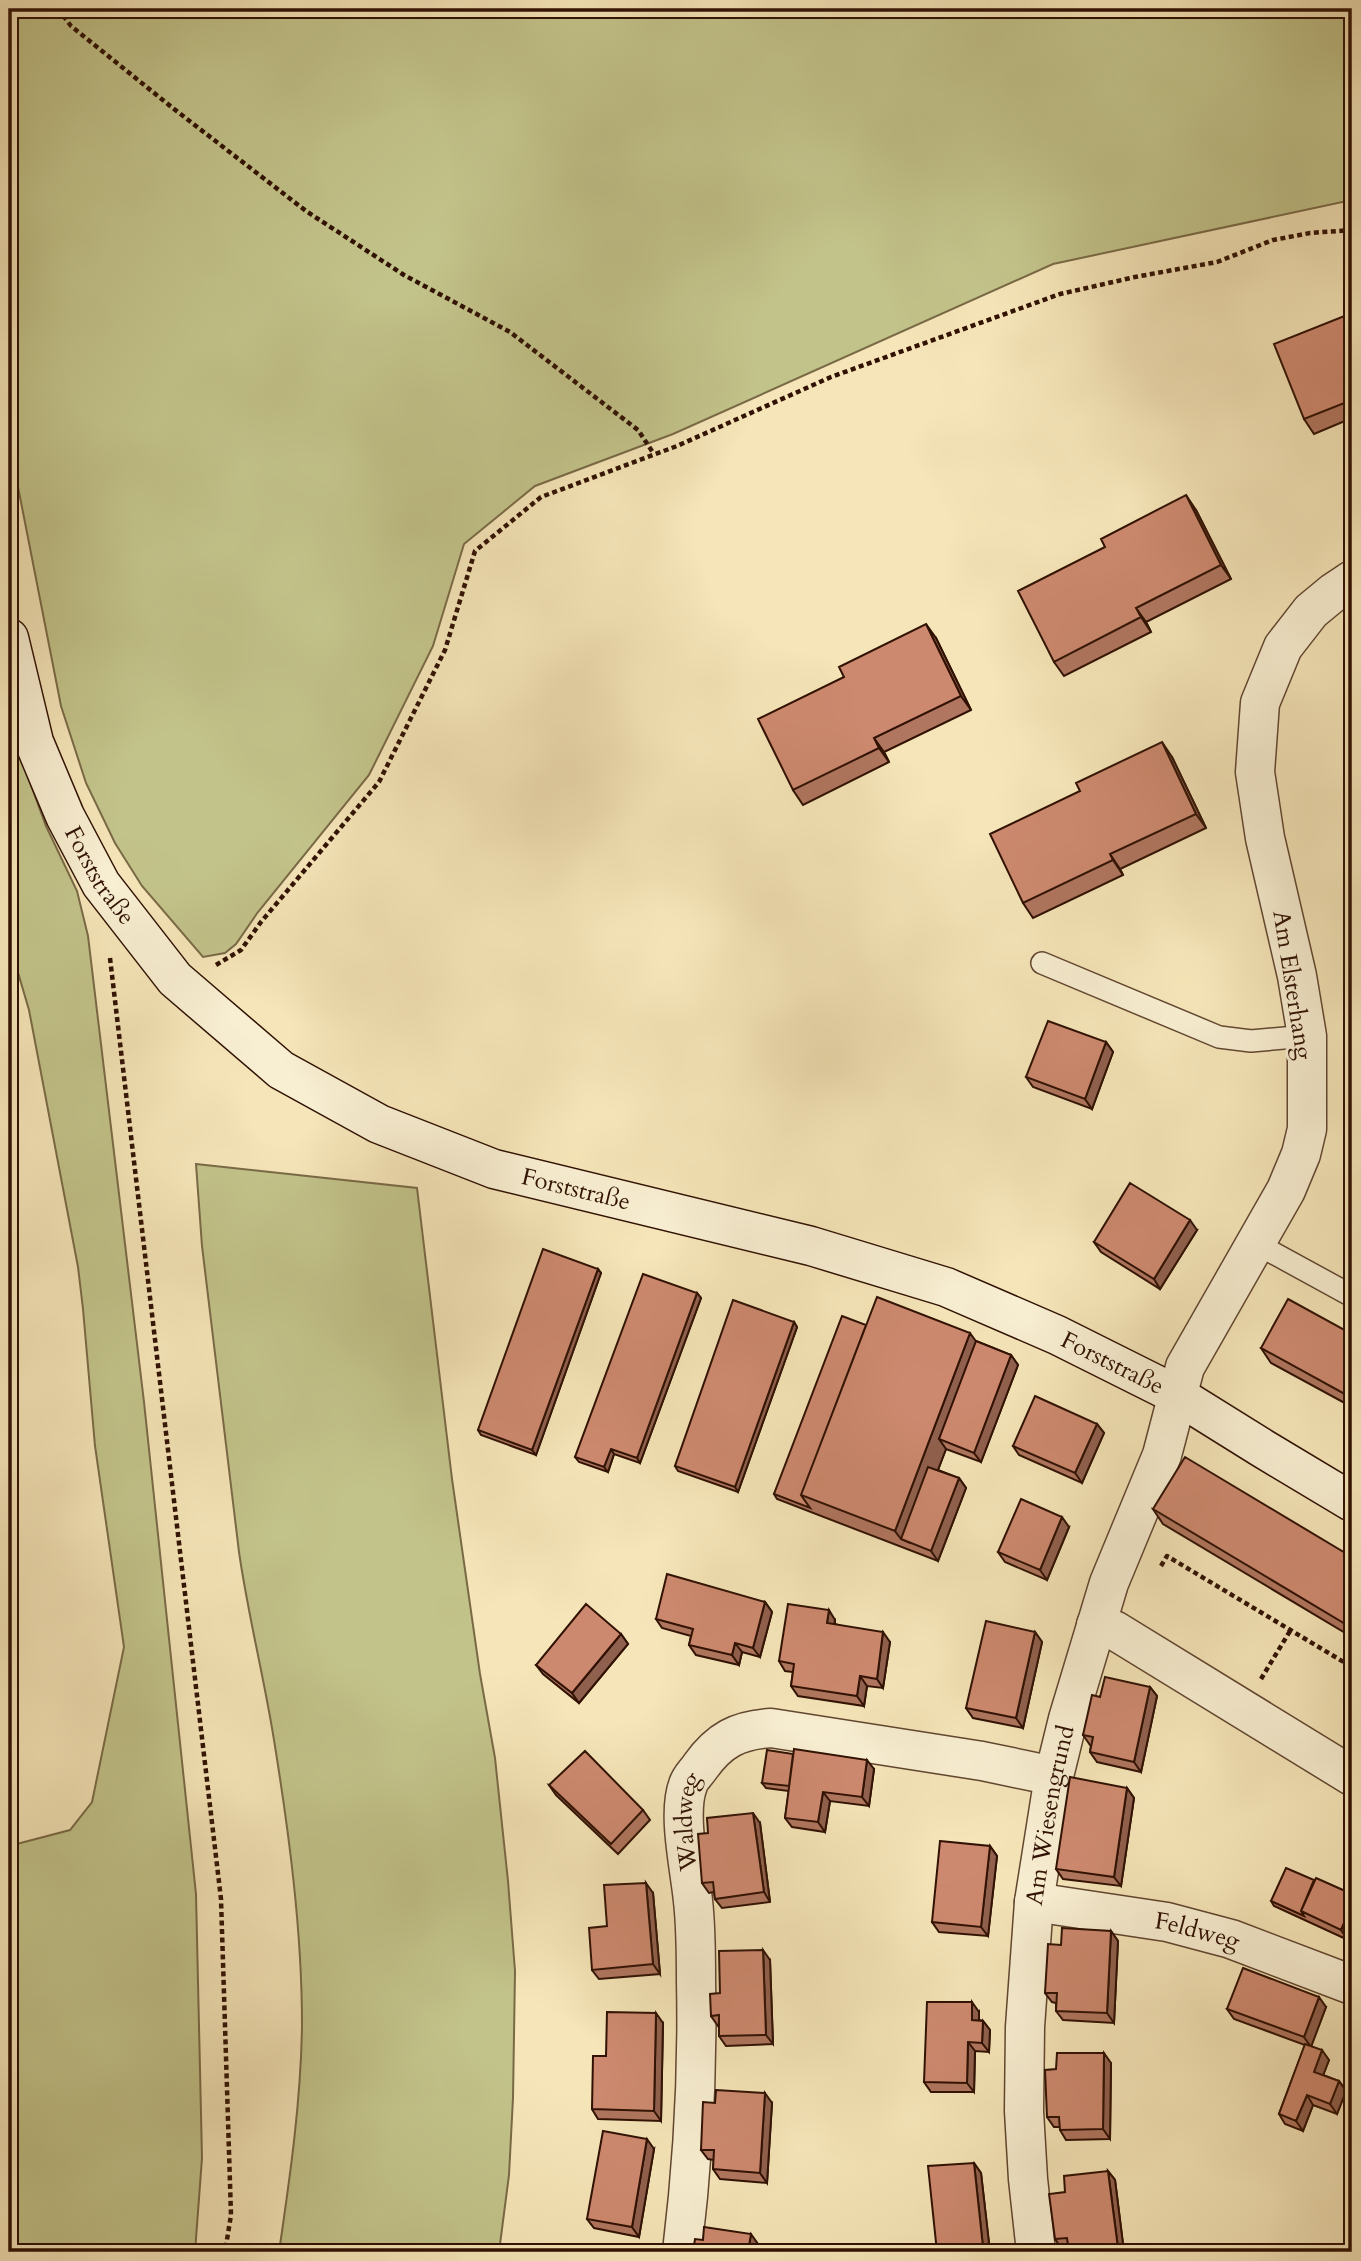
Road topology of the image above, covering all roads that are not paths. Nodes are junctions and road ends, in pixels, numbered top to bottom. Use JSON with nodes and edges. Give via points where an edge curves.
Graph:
{"nodes":[{"id":1,"x":1352,"y":580,"type":"edge"},
{"id":2,"x":9,"y":638,"type":"edge"},
{"id":3,"x":1042,"y":963,"type":"dead end"},
{"id":4,"x":1307,"y":1036,"type":"junction"},
{"id":5,"x":1257,"y":1244,"type":"junction"},
{"id":6,"x":1352,"y":1296,"type":"edge"},
{"id":7,"x":1177,"y":1395,"type":"junction"},
{"id":8,"x":1352,"y":1502,"type":"edge"},
{"id":9,"x":1096,"y":1625,"type":"junction"},
{"id":10,"x":1054,"y":1776,"type":"junction"},
{"id":11,"x":1352,"y":1776,"type":"edge"},
{"id":12,"x":1034,"y":1902,"type":"junction"},
{"id":13,"x":1352,"y":1985,"type":"edge"},
{"id":14,"x":682,"y":2252,"type":"edge"},
{"id":15,"x":1036,"y":2252,"type":"edge"}],
"edges":[{"from":1,"to":4,"type":"street","name":"Am Elsterhang","via":[[1311,611],[1283,647],[1260,703],[1255,772]]},
{"from":2,"to":7,"type":"street","name":"Forststraße","via":[[34,742],[65,816],[102,884],[175,978],[281,1070],[379,1124],[494,1169],[811,1246],[946,1287],[1057,1335]]},
{"from":3,"to":4,"type":"lane","via":[[1219,1037],[1251,1041]]},
{"from":4,"to":5,"type":"street","name":"Am Elsterhang","via":[[1304,1142],[1286,1190]]},
{"from":5,"to":6,"type":"lane"},
{"from":5,"to":7,"type":"street","name":"Am Elsterhang","via":[[1185,1367]]},
{"from":7,"to":8,"type":"street","name":"Forststraße"},
{"from":7,"to":9,"type":"street","name":"Am Wiesengrund","via":[[1162,1455]]},
{"from":9,"to":10,"type":"street","name":"Am Wiesengrund"},
{"from":9,"to":11,"type":"street","via":[[1114,1630]]},
{"from":10,"to":12,"type":"street","name":"Am Wiesengrund"},
{"from":10,"to":14,"type":"street","name":"Waldweg","via":[[771,1728],[737,1734],[704,1762],[689,1782],[682,1803],[693,1904],[697,2063]]},
{"from":12,"to":13,"type":"street","name":"Feldweg","via":[[1126,1915],[1231,1939]]},
{"from":12,"to":15,"type":"street","name":"Am Wiesengrund","via":[[1024,2111]]}]}
